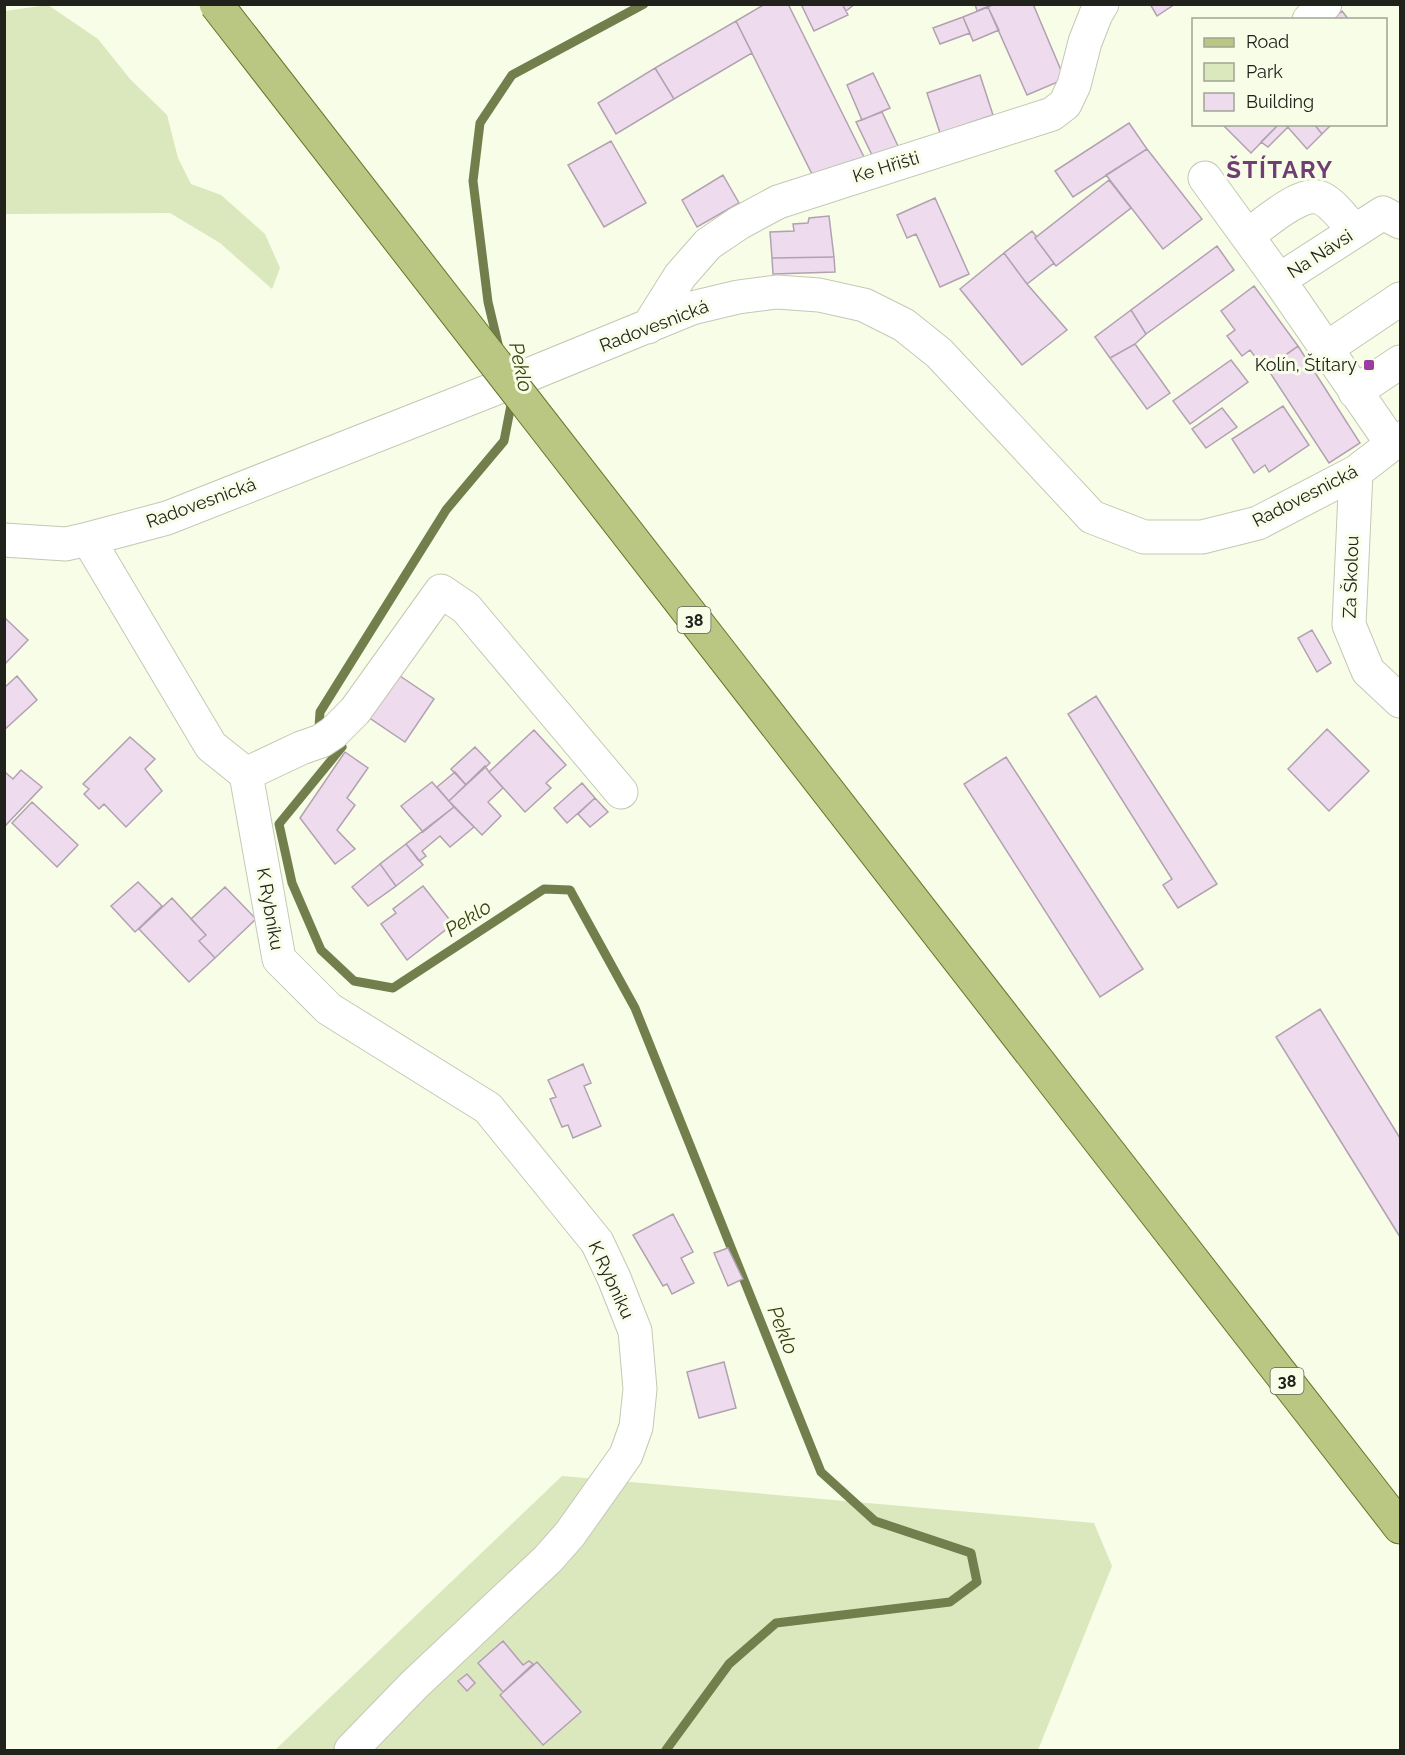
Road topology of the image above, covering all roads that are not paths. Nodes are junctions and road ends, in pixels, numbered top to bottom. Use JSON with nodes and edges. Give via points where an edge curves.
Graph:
{"nodes":[{"id":1,"x":216,"y":4,"type":"edge"},
{"id":2,"x":1075,"y":4,"type":"edge"},
{"id":3,"x":1101,"y":4,"type":"edge"},
{"id":4,"x":1325,"y":4,"type":"edge"},
{"id":5,"x":1311,"y":18,"type":"edge"},
{"id":6,"x":1085,"y":42,"type":"junction"},
{"id":7,"x":1206,"y":178,"type":"dead end"},
{"id":8,"x":1401,"y":222,"type":"edge"},
{"id":9,"x":1355,"y":231,"type":"junction"},
{"id":10,"x":1247,"y":236,"type":"junction"},
{"id":11,"x":1279,"y":280,"type":"junction"},
{"id":12,"x":1401,"y":299,"type":"edge"},
{"id":13,"x":648,"y":327,"type":"junction"},
{"id":14,"x":1327,"y":348,"type":"junction"},
{"id":15,"x":1401,"y":362,"type":"edge"},
{"id":16,"x":1355,"y":392,"type":"junction"},
{"id":17,"x":1396,"y":441,"type":"edge"},
{"id":18,"x":1356,"y":472,"type":"junction"},
{"id":19,"x":88,"y":539,"type":"junction"},
{"id":20,"x":4,"y":540,"type":"edge"},
{"id":21,"x":1401,"y":701,"type":"edge"},
{"id":22,"x":246,"y":774,"type":"junction"},
{"id":23,"x":621,"y":792,"type":"dead end"},
{"id":24,"x":1401,"y":1527,"type":"edge"},
{"id":25,"x":351,"y":1750,"type":"edge"}],
"edges":[{"from":1,"to":24,"type":"main road","number":"38","bridge":true},
{"from":2,"to":6,"type":"street"},
{"from":3,"to":6,"type":"street","name":"Ke Hřišti"},
{"from":4,"to":5,"type":"street"},
{"from":6,"to":13,"type":"street","name":"Ke Hřišti","via":[[1074,85],[1065,104],[1052,114],[778,202],[708,244],[680,276]]},
{"from":7,"to":10,"type":"street"},
{"from":8,"to":9,"type":"street","name":"Na Návsi","via":[[1383,213]]},
{"from":9,"to":10,"type":"street","via":[[1327,201],[1309,196]]},
{"from":9,"to":11,"type":"street","name":"Na Návsi"},
{"from":10,"to":11,"type":"street"},
{"from":11,"to":14,"type":"street","name":"Na Návsi"},
{"from":12,"to":14,"type":"street"},
{"from":13,"to":18,"type":"street","name":"Radovesnická","via":[[692,309],[777,292],[819,295],[864,305],[904,325],[939,353],[1092,517],[1144,537],[1203,537],[1258,523]]},
{"from":13,"to":19,"type":"street","name":"Radovesnická","via":[[167,518]]},
{"from":14,"to":16,"type":"street","name":"Na Návsi"},
{"from":15,"to":16,"type":"street"},
{"from":16,"to":17,"type":"street","name":"Na Návsi"},
{"from":17,"to":18,"type":"street","name":"Radovesnická"},
{"from":18,"to":21,"type":"street","name":"Za Školou","via":[[1349,625],[1368,671]]},
{"from":19,"to":20,"type":"street","name":"Radovesnická","via":[[66,543]]},
{"from":19,"to":22,"type":"street","via":[[211,746]]},
{"from":22,"to":23,"type":"street","via":[[327,737],[355,711],[441,591],[466,608]]},
{"from":22,"to":25,"type":"street","name":"K Rybníku","via":[[279,959],[329,1009],[488,1108],[597,1242],[635,1331],[640,1389],[636,1427],[626,1455],[548,1559]]}]}
